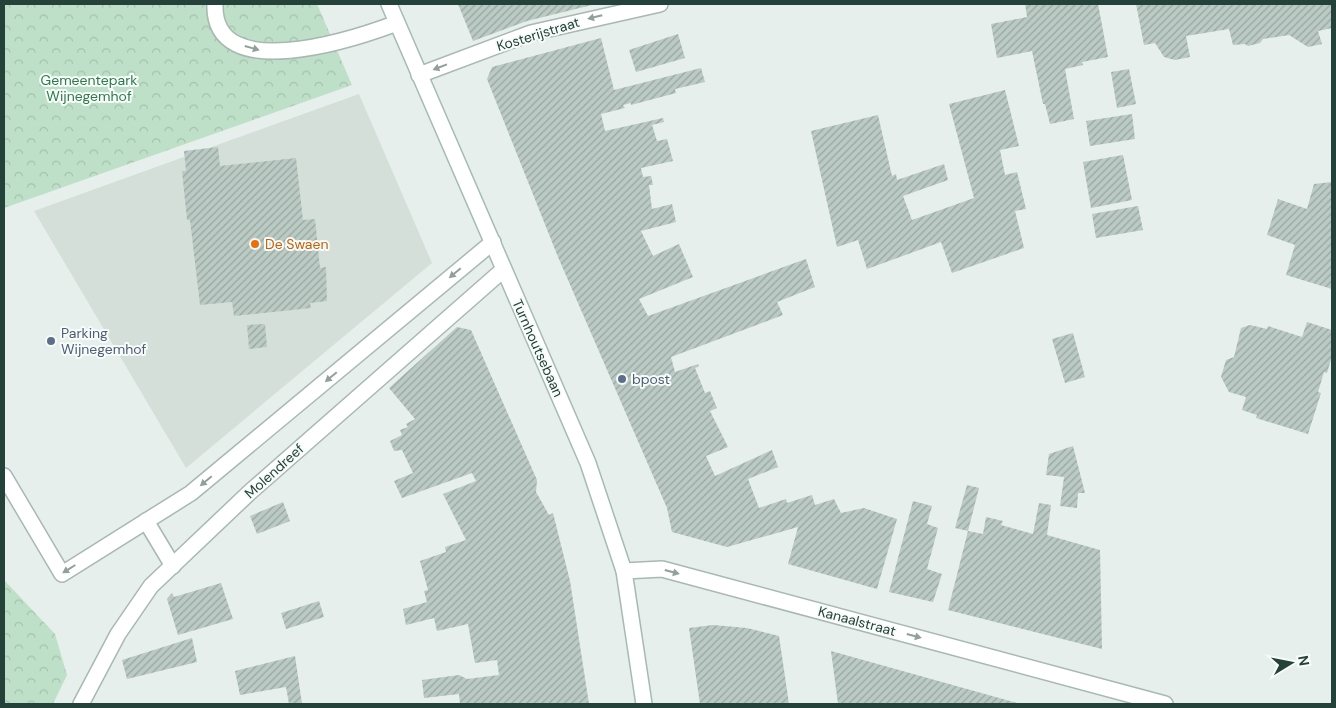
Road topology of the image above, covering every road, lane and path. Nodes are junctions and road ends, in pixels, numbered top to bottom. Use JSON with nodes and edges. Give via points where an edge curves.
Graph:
{"nodes":[{"id":1,"x":215,"y":4,"type":"edge"},
{"id":2,"x":389,"y":4,"type":"edge"},
{"id":3,"x":660,"y":4,"type":"edge"},
{"id":4,"x":397,"y":23,"type":"junction"},
{"id":5,"x":419,"y":75,"type":"junction"},
{"id":6,"x":493,"y":242,"type":"junction"},
{"id":7,"x":504,"y":270,"type":"junction"},
{"id":8,"x":4,"y":476,"type":"edge"},
{"id":9,"x":146,"y":521,"type":"junction"},
{"id":10,"x":173,"y":566,"type":"junction"},
{"id":11,"x":624,"y":571,"type":"junction"},
{"id":12,"x":81,"y":704,"type":"edge"},
{"id":13,"x":644,"y":704,"type":"edge"},
{"id":14,"x":1165,"y":704,"type":"edge"}],
"edges":[{"from":1,"to":4,"type":"street","one_way":true,"via":[[216,18],[224,33],[234,43],[258,50],[303,50],[361,37]]},
{"from":2,"to":4,"type":"street","name":"Turnhoutsebaan"},
{"from":3,"to":5,"type":"street","name":"Kosterijstraat","one_way":true,"via":[[530,33]]},
{"from":4,"to":5,"type":"street","name":"Turnhoutsebaan"},
{"from":5,"to":6,"type":"street","name":"Turnhoutsebaan"},
{"from":6,"to":7,"type":"street","name":"Turnhoutsebaan"},
{"from":6,"to":9,"type":"street","one_way":true,"via":[[192,493]]},
{"from":7,"to":10,"type":"street","name":"Molendreef","via":[[250,492]]},
{"from":7,"to":11,"type":"street","name":"Turnhoutsebaan","via":[[588,463]]},
{"from":9,"to":8,"type":"street","one_way":true,"via":[[62,574]]},
{"from":9,"to":10,"type":"street"},
{"from":10,"to":12,"type":"street","name":"Molendreef","via":[[151,586],[118,634]]},
{"from":11,"to":13,"type":"street","name":"Turnhoutsebaan"},
{"from":11,"to":14,"type":"street","name":"Kanaalstraat","one_way":true,"via":[[662,570]]}]}
